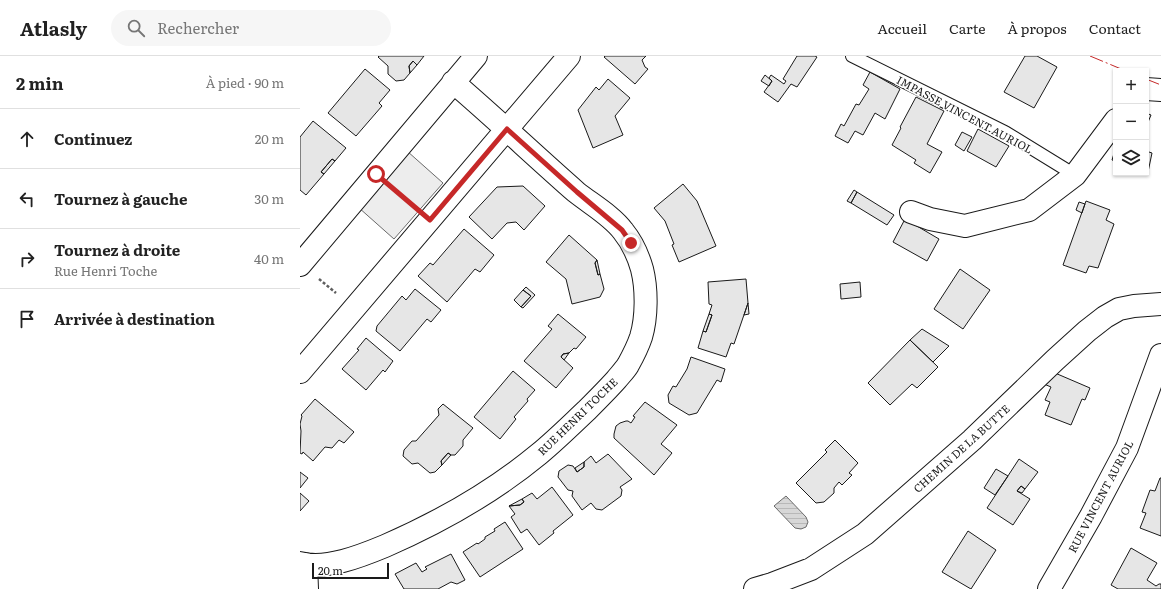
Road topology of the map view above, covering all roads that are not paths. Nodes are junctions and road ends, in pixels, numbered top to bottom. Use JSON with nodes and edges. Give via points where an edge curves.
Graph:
{"nodes":[{"id":1,"x":476,"y":56,"type":"edge"},
{"id":2,"x":569,"y":56,"type":"edge"},
{"id":3,"x":852,"y":56,"type":"edge"},
{"id":4,"x":453,"y":82,"type":"junction"},
{"id":5,"x":1149,"y":89,"type":"edge"},
{"id":6,"x":1161,"y":90,"type":"edge"},
{"id":7,"x":1113,"y":124,"type":"edge"},
{"id":8,"x":507,"y":129,"type":"junction"},
{"id":9,"x":1075,"y":175,"type":"junction"},
{"id":10,"x":912,"y":212,"type":"dead end"},
{"id":11,"x":300,"y":264,"type":"edge"},
{"id":12,"x":1161,"y":304,"type":"edge"},
{"id":13,"x":1161,"y":355,"type":"edge"},
{"id":14,"x":300,"y":372,"type":"edge"},
{"id":15,"x":303,"y":564,"type":"edge"},
{"id":16,"x":307,"y":589,"type":"edge"},
{"id":17,"x":755,"y":589,"type":"edge"},
{"id":18,"x":1049,"y":589,"type":"edge"}],
"edges":[{"from":1,"to":4,"type":"street"},
{"from":2,"to":8,"type":"street"},
{"from":3,"to":9,"type":"lane","name":"IMPASSE VINCENT AURIOL","via":[[1005,132]]},
{"from":4,"to":8,"type":"street","name":"RUE HENRI TOCHE"},
{"from":4,"to":11,"type":"street"},
{"from":5,"to":6,"type":"street"},
{"from":7,"to":9,"type":"street"},
{"from":8,"to":14,"type":"street"},
{"from":8,"to":15,"type":"street","name":"RUE HENRI TOCHE","via":[[622,230],[631,243],[642,269],[646,304],[641,337],[628,366],[603,395],[538,454],[499,484],[455,512],[407,536],[349,560],[327,564]]},
{"from":9,"to":10,"type":"street","via":[[1029,210],[965,226],[930,220]]},
{"from":12,"to":17,"type":"street","name":"CHEMIN DE LA BUTTE","via":[[1119,309],[1105,317],[1055,360],[972,440],[865,534],[811,569]]},
{"from":13,"to":18,"type":"street","name":"RUE VINCENT AURIOL","via":[[1127,448]]},
{"from":15,"to":16,"type":"street"}]}
